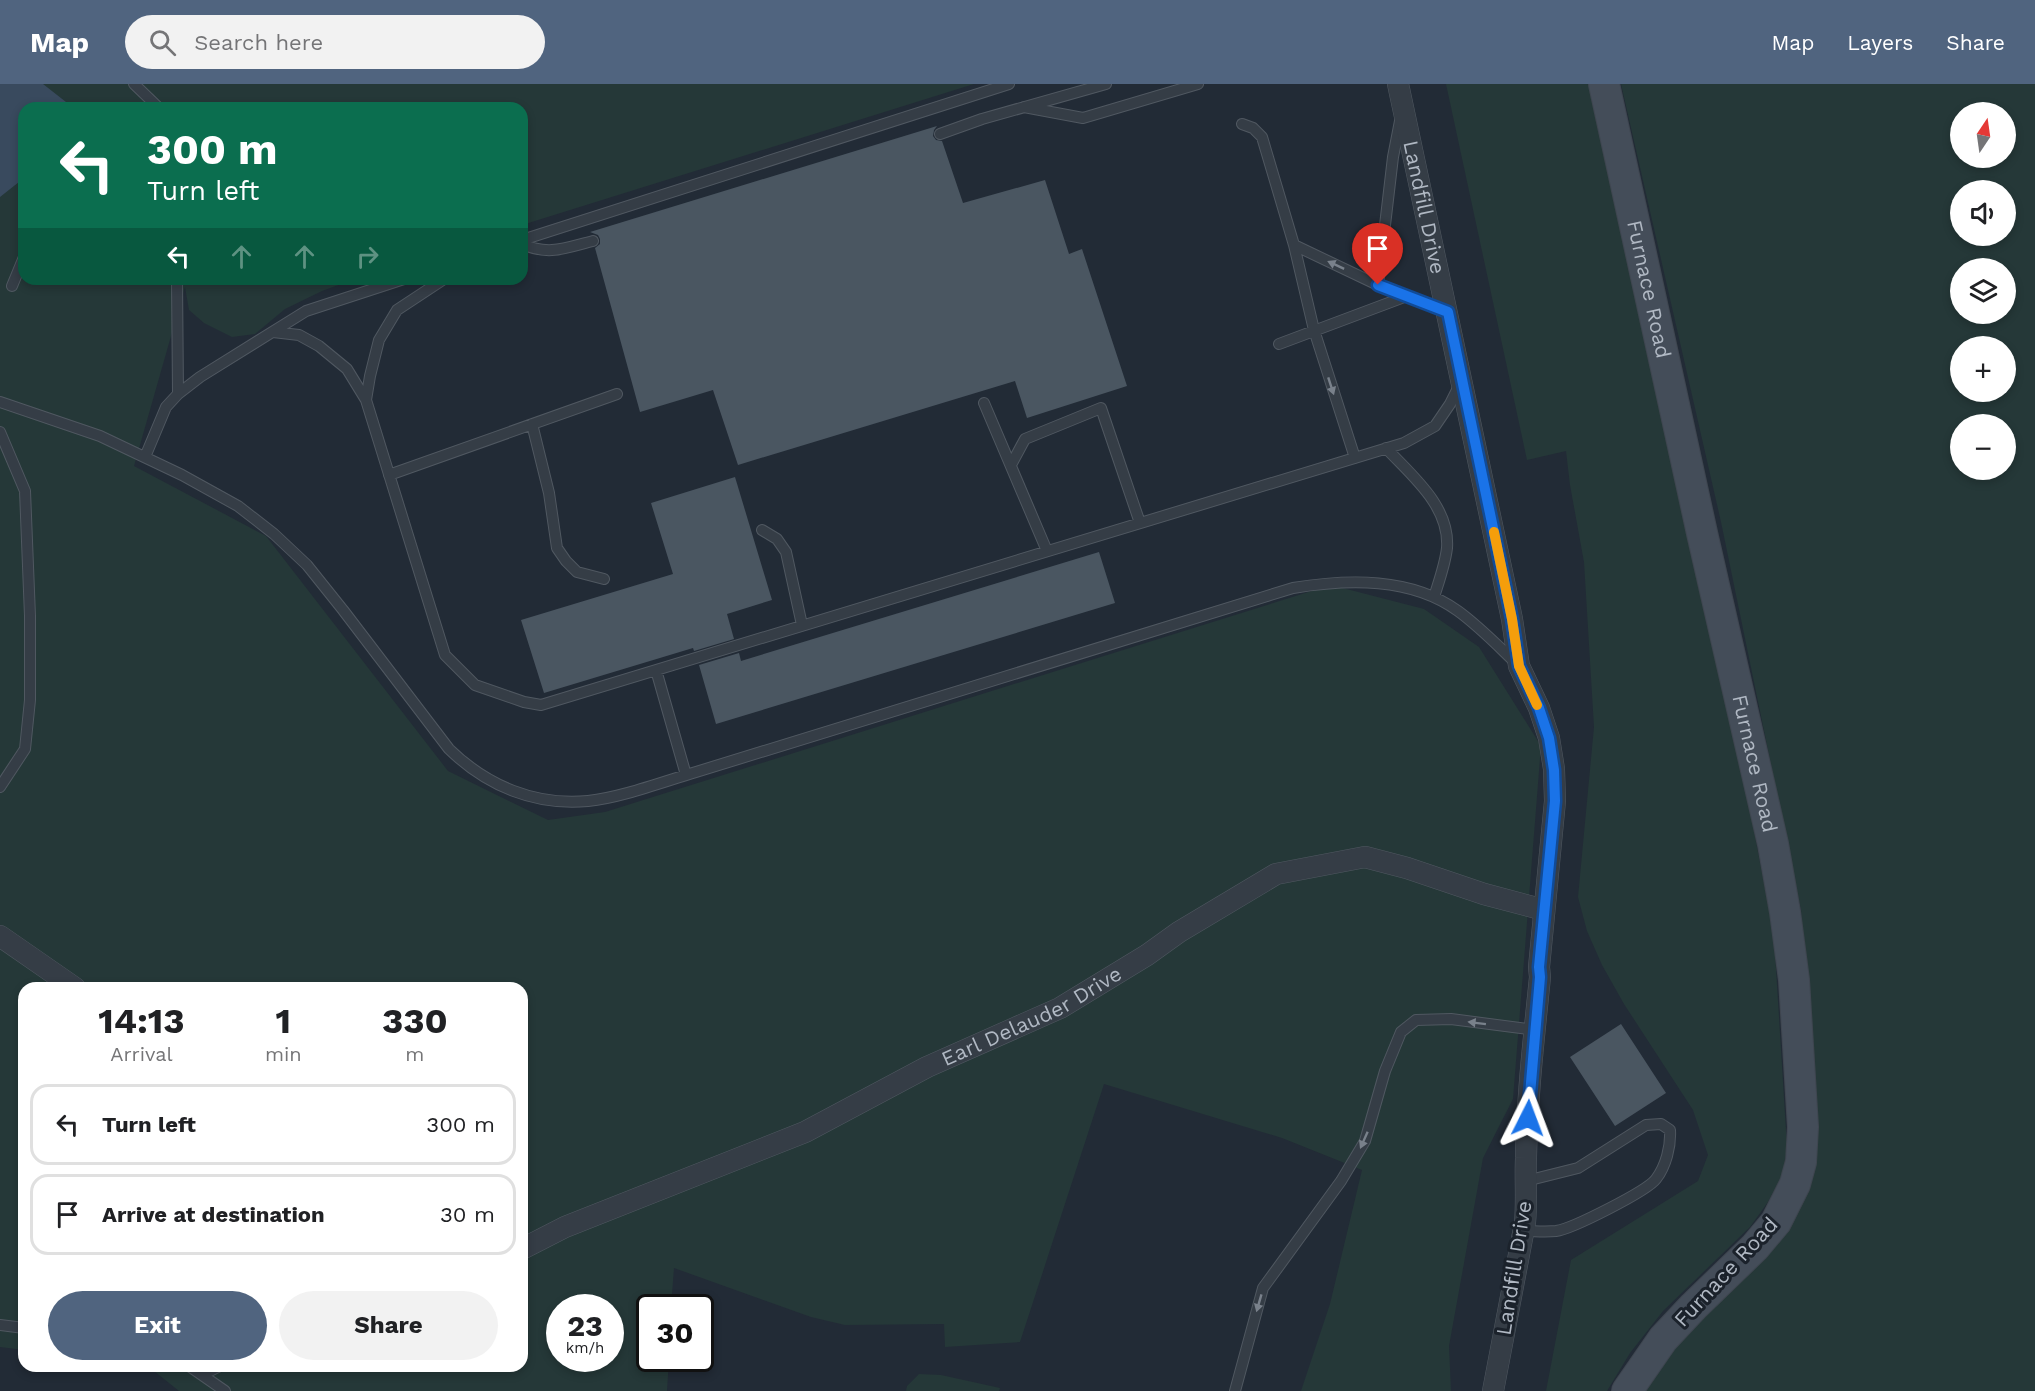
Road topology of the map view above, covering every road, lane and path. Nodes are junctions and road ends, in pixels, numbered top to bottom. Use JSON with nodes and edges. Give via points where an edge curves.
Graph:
{"nodes":[{"id":1,"x":134,"y":84,"type":"edge"},
{"id":2,"x":1009,"y":84,"type":"edge"},
{"id":3,"x":1106,"y":84,"type":"edge"},
{"id":4,"x":1198,"y":84,"type":"edge"},
{"id":5,"x":1398,"y":84,"type":"edge"},
{"id":6,"x":1604,"y":84,"type":"edge"},
{"id":7,"x":153,"y":102,"type":"edge"},
{"id":8,"x":1024,"y":107,"type":"junction"},
{"id":9,"x":1403,"y":107,"type":"junction"},
{"id":10,"x":1242,"y":124,"type":"dead end"},
{"id":11,"x":940,"y":134,"type":"dead end"},
{"id":12,"x":528,"y":240,"type":"edge"},
{"id":13,"x":592,"y":241,"type":"dead end"},
{"id":14,"x":528,"y":245,"type":"edge"},
{"id":15,"x":1294,"y":246,"type":"junction"},
{"id":16,"x":18,"y":272,"type":"edge"},
{"id":17,"x":177,"y":285,"type":"edge"},
{"id":18,"x":386,"y":285,"type":"edge"},
{"id":19,"x":435,"y":285,"type":"edge"},
{"id":20,"x":1378,"y":285,"type":"junction"},
{"id":21,"x":12,"y":286,"type":"dead end"},
{"id":22,"x":1407,"y":296,"type":"junction"},
{"id":23,"x":1448,"y":312,"type":"junction"},
{"id":24,"x":1314,"y":330,"type":"junction"},
{"id":25,"x":273,"y":332,"type":"junction"},
{"id":26,"x":1279,"y":344,"type":"dead end"},
{"id":27,"x":1462,"y":381,"type":"junction"},
{"id":28,"x":178,"y":394,"type":"junction"},
{"id":29,"x":616,"y":394,"type":"dead end"},
{"id":30,"x":366,"y":400,"type":"junction"},
{"id":31,"x":0,"y":402,"type":"edge"},
{"id":32,"x":984,"y":403,"type":"dead end"},
{"id":33,"x":532,"y":424,"type":"junction"},
{"id":34,"x":0,"y":432,"type":"edge"},
{"id":35,"x":1386,"y":448,"type":"junction"},
{"id":36,"x":145,"y":458,"type":"junction"},
{"id":37,"x":1355,"y":458,"type":"junction"},
{"id":38,"x":1011,"y":465,"type":"junction"},
{"id":39,"x":389,"y":475,"type":"junction"},
{"id":40,"x":1140,"y":523,"type":"junction"},
{"id":41,"x":762,"y":530,"type":"dead end"},
{"id":42,"x":1047,"y":551,"type":"junction"},
{"id":43,"x":604,"y":579,"type":"dead end"},
{"id":44,"x":1434,"y":597,"type":"junction"},
{"id":45,"x":802,"y":625,"type":"junction"},
{"id":46,"x":1519,"y":666,"type":"junction"},
{"id":47,"x":657,"y":670,"type":"junction"},
{"id":48,"x":686,"y":775,"type":"junction"},
{"id":49,"x":0,"y":788,"type":"edge"},
{"id":50,"x":1544,"y":910,"type":"junction"},
{"id":51,"x":0,"y":936,"type":"edge"},
{"id":52,"x":66,"y":982,"type":"edge"},
{"id":53,"x":1535,"y":1030,"type":"junction"},
{"id":54,"x":1526,"y":1181,"type":"junction"},
{"id":55,"x":1523,"y":1231,"type":"junction"},
{"id":56,"x":528,"y":1246,"type":"edge"},
{"id":57,"x":0,"y":1325,"type":"edge"},
{"id":58,"x":18,"y":1327,"type":"edge"},
{"id":59,"x":198,"y":1372,"type":"edge"},
{"id":60,"x":208,"y":1372,"type":"edge"},
{"id":61,"x":202,"y":1375,"type":"junction"},
{"id":62,"x":225,"y":1391,"type":"edge"},
{"id":63,"x":1235,"y":1391,"type":"edge"},
{"id":64,"x":1493,"y":1391,"type":"edge"},
{"id":65,"x":1627,"y":1391,"type":"edge"}],
"edges":[{"from":1,"to":7,"type":"lane"},
{"from":2,"to":12,"type":"lane"},
{"from":3,"to":8,"type":"lane"},
{"from":4,"to":8,"type":"lane","via":[[1083,118]]},
{"from":5,"to":9,"type":"street","name":"Landfill Drive"},
{"from":6,"to":65,"type":"main road","name":"Furnace Road","via":[[1773,844],[1794,980],[1803,1127],[1795,1185],[1776,1222],[1663,1339]]},
{"from":8,"to":11,"type":"lane"},
{"from":9,"to":20,"type":"lane"},
{"from":9,"to":23,"type":"street","name":"Landfill Drive"},
{"from":10,"to":15,"type":"lane","via":[[1262,137]]},
{"from":13,"to":14,"type":"lane","via":[[552,252]]},
{"from":20,"to":15,"type":"lane","one_way":true},
{"from":15,"to":24,"type":"lane"},
{"from":16,"to":21,"type":"lane"},
{"from":17,"to":28,"type":"lane"},
{"from":18,"to":25,"type":"lane","via":[[306,311]]},
{"from":19,"to":30,"type":"lane","via":[[397,310],[379,340]]},
{"from":20,"to":22,"type":"lane"},
{"from":22,"to":23,"type":"lane"},
{"from":22,"to":24,"type":"lane"},
{"from":23,"to":27,"type":"street","name":"Landfill Drive"},
{"from":24,"to":26,"type":"lane"},
{"from":24,"to":37,"type":"lane","one_way":true},
{"from":25,"to":28,"type":"lane","via":[[200,376]]},
{"from":25,"to":30,"type":"lane","via":[[299,336],[319,346],[347,369]]},
{"from":27,"to":35,"type":"lane","via":[[1435,426]]},
{"from":27,"to":46,"type":"street","name":"Landfill Drive"},
{"from":28,"to":36,"type":"lane","via":[[166,407]]},
{"from":29,"to":33,"type":"lane"},
{"from":30,"to":39,"type":"lane"},
{"from":31,"to":36,"type":"lane","via":[[100,436]]},
{"from":32,"to":38,"type":"lane"},
{"from":33,"to":39,"type":"lane"},
{"from":33,"to":43,"type":"lane","via":[[549,493],[557,548],[578,572]]},
{"from":34,"to":49,"type":"lane","via":[[25,491],[30,616],[30,700],[25,749]]},
{"from":35,"to":37,"type":"lane"},
{"from":35,"to":44,"type":"lane","via":[[1428,493],[1442,517],[1447,546]]},
{"from":36,"to":48,"type":"lane","via":[[238,506],[274,534],[307,565],[344,610],[449,749],[493,783],[536,798],[565,802],[604,798]]},
{"from":37,"to":40,"type":"lane"},
{"from":38,"to":40,"type":"lane","via":[[1024,439],[1101,408]]},
{"from":38,"to":42,"type":"lane"},
{"from":39,"to":47,"type":"lane","via":[[445,655],[475,685],[541,705]]},
{"from":40,"to":42,"type":"lane"},
{"from":41,"to":45,"type":"lane","via":[[777,538],[786,552]]},
{"from":42,"to":45,"type":"lane"},
{"from":44,"to":46,"type":"lane","via":[[1472,622]]},
{"from":44,"to":48,"type":"lane","via":[[1382,584],[1348,581],[1293,588]]},
{"from":45,"to":47,"type":"lane"},
{"from":46,"to":50,"type":"street","name":"Landfill Drive","via":[[1539,708],[1554,770],[1555,801]]},
{"from":47,"to":48,"type":"lane"},
{"from":50,"to":53,"type":"street","name":"Landfill Drive"},
{"from":50,"to":56,"type":"street","name":"Earl Delauder Drive","via":[[1365,857],[1276,874],[1060,1008],[927,1067],[805,1132],[566,1227]]},
{"from":51,"to":52,"type":"street"},
{"from":53,"to":54,"type":"street","name":"Landfill Drive"},
{"from":53,"to":63,"type":"lane","one_way":true,"via":[[1440,1019],[1416,1020],[1401,1032],[1365,1141],[1341,1181],[1263,1288]]},
{"from":54,"to":55,"type":"street","name":"Landfill Drive"},
{"from":54,"to":55,"type":"lane","via":[[1578,1168],[1646,1125],[1661,1124],[1670,1130],[1671,1142],[1656,1180],[1604,1212],[1559,1231]]},
{"from":55,"to":64,"type":"street","name":"Landfill Drive"},
{"from":57,"to":58,"type":"lane"},
{"from":59,"to":61,"type":"lane"},
{"from":60,"to":61,"type":"lane"},
{"from":61,"to":62,"type":"lane"}]}
